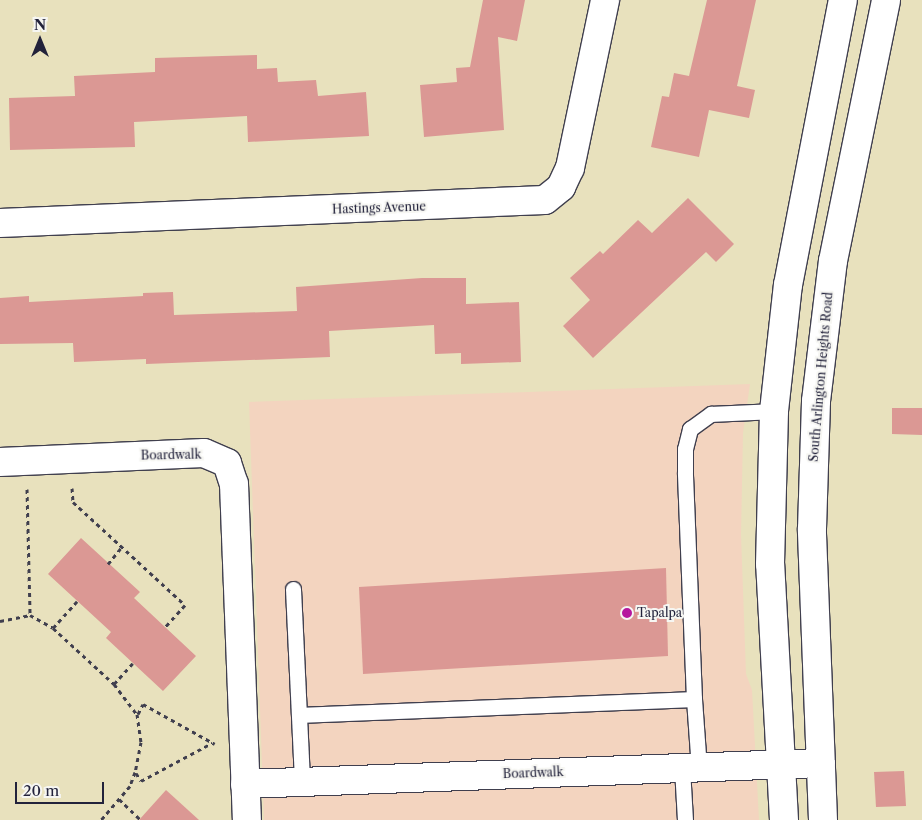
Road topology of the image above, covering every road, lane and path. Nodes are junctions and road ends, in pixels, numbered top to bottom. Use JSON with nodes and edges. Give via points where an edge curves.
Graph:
{"nodes":[{"id":1,"x":605,"y":0,"type":"edge"},
{"id":2,"x":843,"y":0,"type":"edge"},
{"id":3,"x":886,"y":0,"type":"edge"},
{"id":4,"x":0,"y":223,"type":"edge"},
{"id":5,"x":774,"y":411,"type":"junction"},
{"id":6,"x":70,"y":459,"type":"junction"},
{"id":7,"x":27,"y":461,"type":"junction"},
{"id":8,"x":0,"y":462,"type":"edge"},
{"id":9,"x":122,"y":547,"type":"junction"},
{"id":10,"x":108,"y":564,"type":"dead end"},
{"id":11,"x":294,"y":589,"type":"dead end"},
{"id":12,"x":77,"y":601,"type":"dead end"},
{"id":13,"x":30,"y":615,"type":"junction"},
{"id":14,"x":0,"y":621,"type":"edge"},
{"id":15,"x":165,"y":627,"type":"dead end"},
{"id":16,"x":53,"y":628,"type":"junction"},
{"id":17,"x":133,"y":663,"type":"dead end"},
{"id":18,"x":114,"y":684,"type":"junction"},
{"id":19,"x":694,"y":699,"type":"junction"},
{"id":20,"x":137,"y":714,"type":"junction"},
{"id":21,"x":299,"y":715,"type":"junction"},
{"id":22,"x":213,"y":742,"type":"junction"},
{"id":23,"x":821,"y":763,"type":"junction"},
{"id":24,"x":782,"y":765,"type":"junction"},
{"id":25,"x":690,"y":768,"type":"junction"},
{"id":26,"x":135,"y":772,"type":"junction"},
{"id":27,"x":244,"y":772,"type":"junction"},
{"id":28,"x":302,"y":780,"type":"junction"},
{"id":29,"x":119,"y":799,"type":"junction"},
{"id":30,"x":140,"y":819,"type":"edge"},
{"id":31,"x":101,"y":820,"type":"edge"},
{"id":32,"x":247,"y":820,"type":"edge"},
{"id":33,"x":686,"y":820,"type":"edge"},
{"id":34,"x":784,"y":820,"type":"edge"},
{"id":35,"x":824,"y":820,"type":"edge"}],
"edges":[{"from":1,"to":4,"type":"street","name":"Hastings Avenue","via":[[570,168],[562,187],[545,200]]},
{"from":2,"to":5,"type":"street","via":[[788,285]]},
{"from":3,"to":23,"type":"street","name":"South Arlington Heights Road","via":[[833,260],[817,392],[812,529]]},
{"from":5,"to":19,"type":"lane","via":[[711,414],[700,419],[685,449],[686,551]]},
{"from":5,"to":24,"type":"street","via":[[770,564]]},
{"from":6,"to":7,"type":"street","name":"Boardwalk"},
{"from":6,"to":9,"type":"path","via":[[73,502]]},
{"from":6,"to":27,"type":"street","name":"Boardwalk","via":[[204,453],[227,463],[234,484]]},
{"from":7,"to":8,"type":"street","name":"Boardwalk"},
{"from":7,"to":13,"type":"path"},
{"from":9,"to":10,"type":"path"},
{"from":9,"to":15,"type":"path","via":[[185,605]]},
{"from":11,"to":21,"type":"lane"},
{"from":12,"to":16,"type":"path"},
{"from":13,"to":14,"type":"path"},
{"from":13,"to":16,"type":"path"},
{"from":16,"to":18,"type":"path"},
{"from":17,"to":18,"type":"path"},
{"from":18,"to":20,"type":"path"},
{"from":19,"to":21,"type":"lane"},
{"from":19,"to":25,"type":"lane"},
{"from":20,"to":22,"type":"path","via":[[143,704]]},
{"from":20,"to":26,"type":"path","via":[[141,742]]},
{"from":21,"to":28,"type":"lane"},
{"from":22,"to":26,"type":"path","via":[[141,782]]},
{"from":22,"to":27,"type":"path"},
{"from":23,"to":24,"type":"street","name":"Boardwalk"},
{"from":23,"to":35,"type":"street","name":"South Arlington Heights Road"},
{"from":24,"to":25,"type":"street","name":"Boardwalk"},
{"from":24,"to":34,"type":"street"},
{"from":25,"to":28,"type":"street","name":"Boardwalk"},
{"from":25,"to":33,"type":"lane"},
{"from":26,"to":29,"type":"path"},
{"from":27,"to":28,"type":"street","name":"Boardwalk"},
{"from":27,"to":32,"type":"street","name":"Boardwalk"},
{"from":29,"to":30,"type":"path"},
{"from":29,"to":31,"type":"path"}]}
